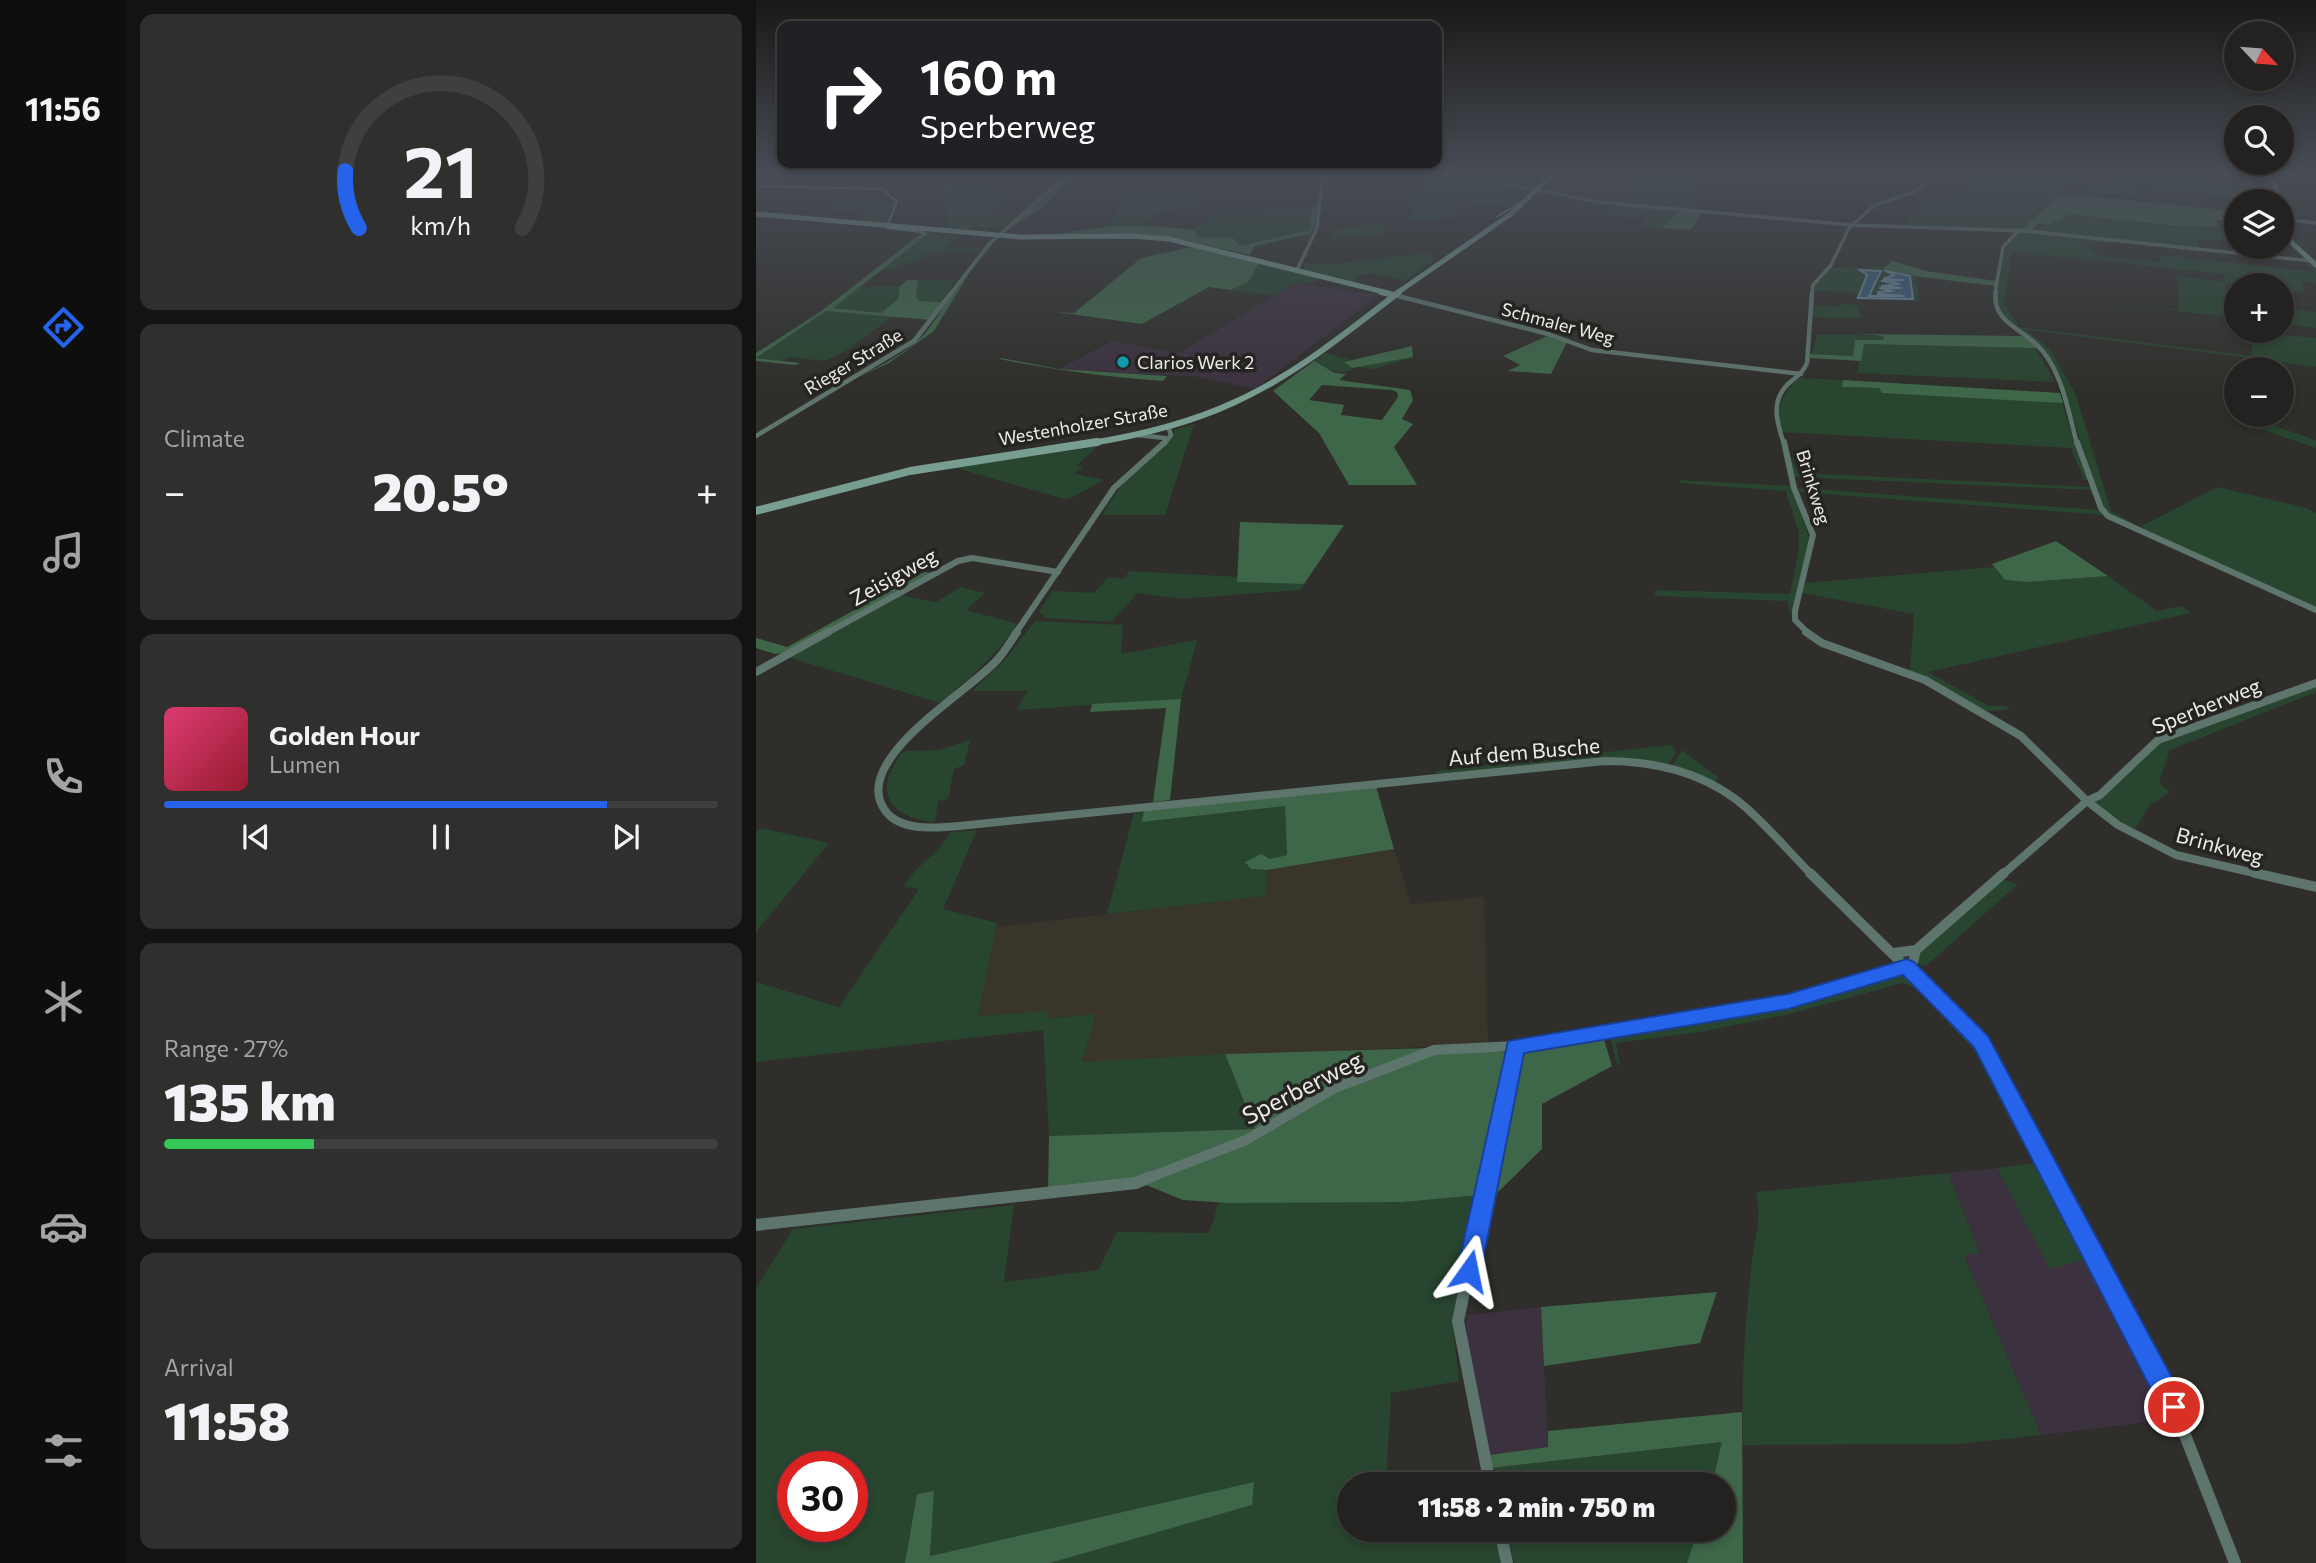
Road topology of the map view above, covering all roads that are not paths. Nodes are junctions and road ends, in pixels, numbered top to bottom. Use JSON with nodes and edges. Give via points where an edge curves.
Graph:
{"nodes":[{"id":1,"x":989,"y":246,"type":"edge"},
{"id":2,"x":1202,"y":246,"type":"edge"},
{"id":3,"x":1308,"y":246,"type":"edge"},
{"id":4,"x":1462,"y":246,"type":"edge"},
{"id":5,"x":1841,"y":246,"type":"edge"},
{"id":6,"x":2004,"y":246,"type":"edge"},
{"id":7,"x":2161,"y":246,"type":"edge"},
{"id":8,"x":2295,"y":246,"type":"edge"},
{"id":9,"x":2314,"y":263,"type":"edge"},
{"id":10,"x":1297,"y":270,"type":"junction"},
{"id":11,"x":1394,"y":295,"type":"junction"},
{"id":12,"x":1801,"y":374,"type":"junction"},
{"id":13,"x":1164,"y":427,"type":"junction"},
{"id":14,"x":756,"y":436,"type":"edge"},
{"id":15,"x":1124,"y":436,"type":"junction"},
{"id":16,"x":1166,"y":439,"type":"junction"},
{"id":17,"x":756,"y":510,"type":"edge"},
{"id":18,"x":1058,"y":572,"type":"junction"},
{"id":19,"x":2316,"y":610,"type":"edge"},
{"id":20,"x":756,"y":672,"type":"edge"},
{"id":21,"x":2316,"y":683,"type":"edge"},
{"id":22,"x":2087,"y":801,"type":"junction"},
{"id":23,"x":2316,"y":887,"type":"edge"},
{"id":24,"x":1916,"y":950,"type":"junction"},
{"id":25,"x":1894,"y":953,"type":"junction"},
{"id":26,"x":1907,"y":967,"type":"junction"},
{"id":27,"x":1515,"y":1046,"type":"junction"},
{"id":28,"x":756,"y":1225,"type":"edge"},
{"id":29,"x":1487,"y":1472,"type":"edge"},
{"id":30,"x":1503,"y":1542,"type":"edge"},
{"id":31,"x":1507,"y":1563,"type":"edge"},
{"id":32,"x":2235,"y":1563,"type":"edge"}],
"edges":[{"from":1,"to":14,"type":"street","name":"Rieger Straße","via":[[914,341]]},
{"from":2,"to":10,"type":"street"},
{"from":3,"to":10,"type":"street"},
{"from":4,"to":11,"type":"street","name":"Westenholzer Straße"},
{"from":5,"to":12,"type":"street","name":"Brinkweg","via":[[1813,285],[1809,352]]},
{"from":6,"to":19,"type":"street","via":[[1994,302],[2007,324],[2037,345],[2058,377],[2103,511]]},
{"from":7,"to":9,"type":"street"},
{"from":8,"to":9,"type":"street"},
{"from":10,"to":11,"type":"street"},
{"from":11,"to":12,"type":"street","name":"Schmaler Weg","via":[[1548,334],[1592,350]]},
{"from":11,"to":13,"type":"street","name":"Westenholzer Straße","via":[[1268,386],[1217,410]]},
{"from":12,"to":22,"type":"street","name":"Brinkweg","via":[[1778,397],[1776,421],[1794,488],[1813,535],[1795,611],[1801,629],[1822,643],[1926,680],[1984,712],[2021,736]]},
{"from":13,"to":15,"type":"street","name":"Westenholzer Straße"},
{"from":13,"to":16,"type":"street"},
{"from":15,"to":16,"type":"street"},
{"from":15,"to":17,"type":"street","name":"Westenholzer Straße","via":[[904,472]]},
{"from":16,"to":18,"type":"street","name":"Auf dem Busche","via":[[1114,488]]},
{"from":18,"to":20,"type":"street","name":"Zeisigweg","via":[[972,558],[958,561]]},
{"from":18,"to":25,"type":"street","name":"Auf dem Busche","via":[[998,660],[917,728],[887,763],[878,797],[884,811],[909,824],[931,828],[1576,762],[1632,761],[1681,771],[1734,798]]},
{"from":21,"to":22,"type":"street","name":"Sperberweg","via":[[2158,740],[2100,795]]},
{"from":22,"to":23,"type":"street","name":"Brinkweg","via":[[2118,825],[2176,855]]},
{"from":22,"to":24,"type":"street"},
{"from":24,"to":25,"type":"street"},
{"from":24,"to":26,"type":"street"},
{"from":25,"to":26,"type":"street","name":"Auf dem Busche"},
{"from":26,"to":27,"type":"street","name":"Sperberweg","via":[[1788,1002]]},
{"from":26,"to":32,"type":"street","name":"Auf dem Busche","via":[[1981,1041],[2174,1407]]},
{"from":27,"to":28,"type":"street","name":"Sperberweg","via":[[1434,1050],[1335,1088],[1246,1140],[1136,1183]]},
{"from":27,"to":29,"type":"street","via":[[1458,1321]]},
{"from":30,"to":31,"type":"street"}]}
